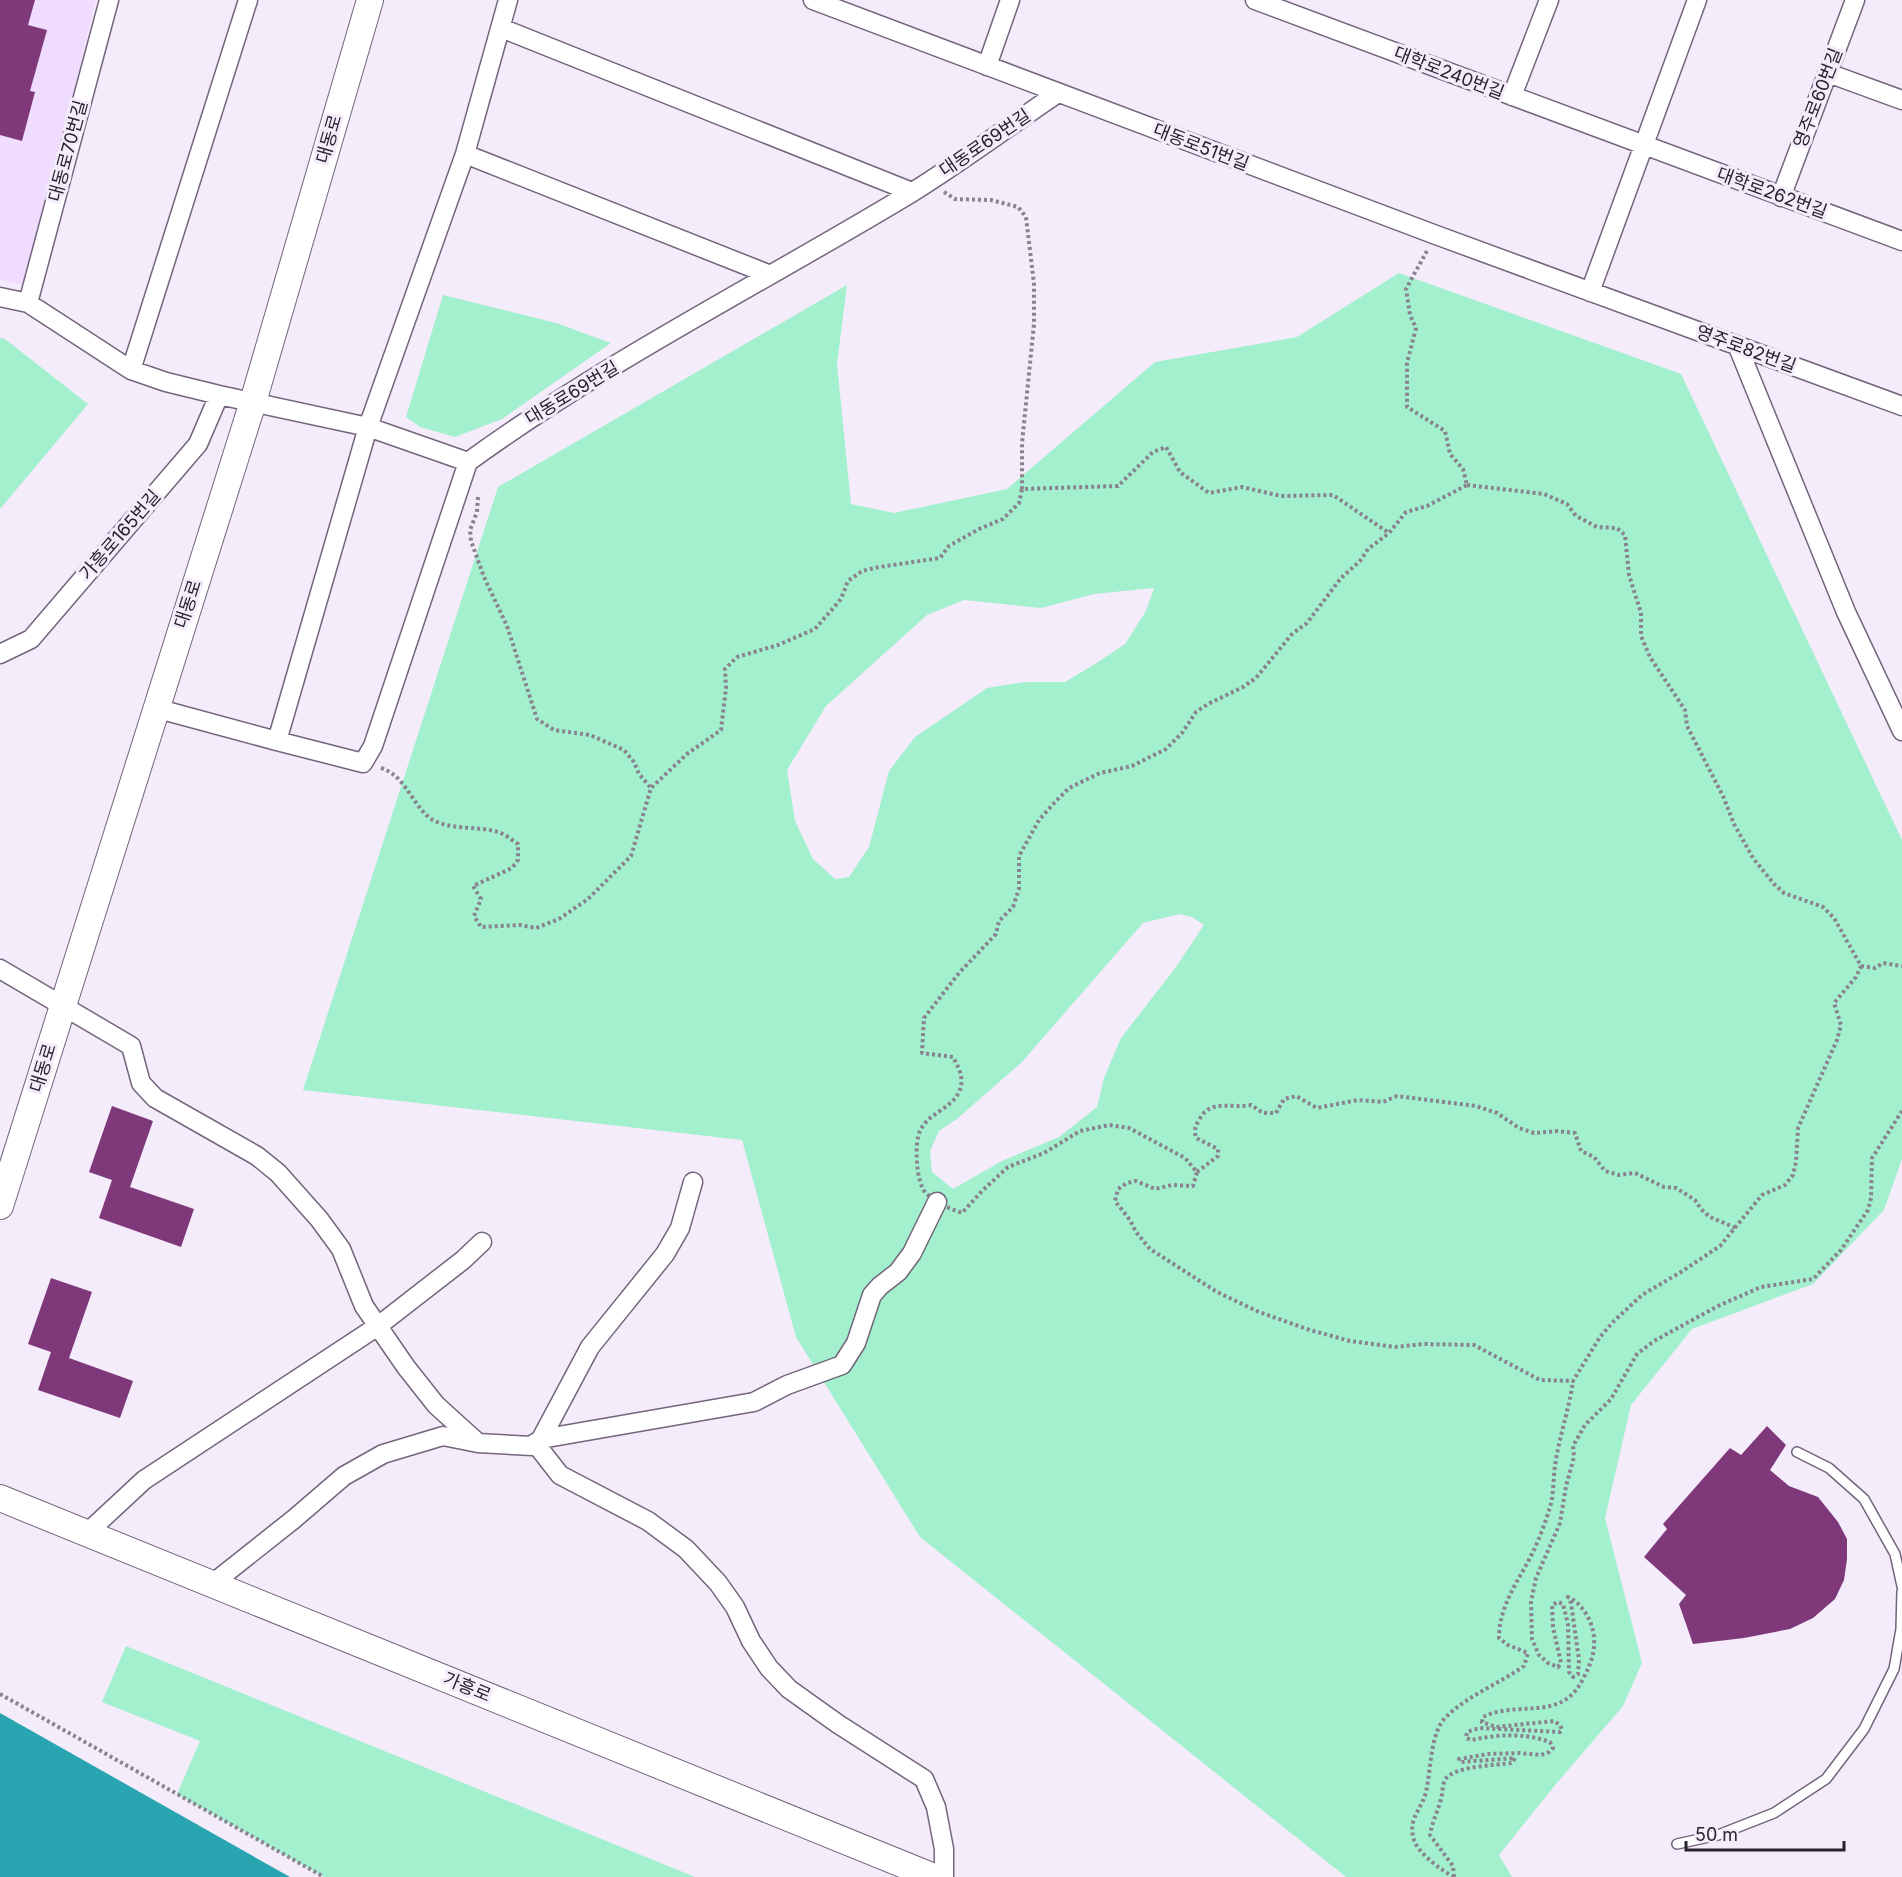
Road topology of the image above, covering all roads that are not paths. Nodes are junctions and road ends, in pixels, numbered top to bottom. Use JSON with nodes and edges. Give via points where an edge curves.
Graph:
{"nodes":[{"id":1,"x":109,"y":0,"type":"edge"},
{"id":2,"x":248,"y":0,"type":"edge"},
{"id":3,"x":370,"y":0,"type":"edge"},
{"id":4,"x":508,"y":0,"type":"edge"},
{"id":5,"x":813,"y":0,"type":"edge"},
{"id":6,"x":1010,"y":0,"type":"edge"},
{"id":7,"x":1255,"y":0,"type":"edge"},
{"id":8,"x":1549,"y":0,"type":"edge"},
{"id":9,"x":1697,"y":0,"type":"edge"},
{"id":10,"x":1855,"y":0,"type":"edge"},
{"id":11,"x":501,"y":28,"type":"junction"},
{"id":12,"x":987,"y":66,"type":"junction"},
{"id":13,"x":1828,"y":73,"type":"junction"},
{"id":14,"x":1058,"y":93,"type":"junction"},
{"id":15,"x":1512,"y":96,"type":"junction"},
{"id":16,"x":1902,"y":100,"type":"edge"},
{"id":17,"x":1643,"y":146,"type":"junction"},
{"id":18,"x":465,"y":154,"type":"junction"},
{"id":19,"x":912,"y":192,"type":"junction"},
{"id":20,"x":1781,"y":197,"type":"junction"},
{"id":21,"x":1902,"y":241,"type":"edge"},
{"id":22,"x":768,"y":274,"type":"junction"},
{"id":23,"x":1590,"y":292,"type":"junction"},
{"id":24,"x":0,"y":297,"type":"edge"},
{"id":25,"x":28,"y":303,"type":"junction"},
{"id":26,"x":1738,"y":347,"type":"junction"},
{"id":27,"x":131,"y":370,"type":"junction"},
{"id":28,"x":219,"y":396,"type":"junction"},
{"id":29,"x":253,"y":402,"type":"junction"},
{"id":30,"x":1902,"y":406,"type":"edge"},
{"id":31,"x":369,"y":427,"type":"junction"},
{"id":32,"x":466,"y":468,"type":"junction"},
{"id":33,"x":0,"y":654,"type":"edge"},
{"id":34,"x":155,"y":708,"type":"junction"},
{"id":35,"x":1902,"y":731,"type":"edge"},
{"id":36,"x":277,"y":741,"type":"junction"},
{"id":37,"x":0,"y":969,"type":"edge"},
{"id":38,"x":62,"y":1006,"type":"junction"},
{"id":39,"x":693,"y":1182,"type":"dead end"},
{"id":40,"x":937,"y":1202,"type":"road end"},
{"id":41,"x":0,"y":1206,"type":"edge"},
{"id":42,"x":482,"y":1242,"type":"dead end"},
{"id":43,"x":378,"y":1326,"type":"junction"},
{"id":44,"x":538,"y":1441,"type":"junction"},
{"id":45,"x":478,"y":1443,"type":"junction"},
{"id":46,"x":1797,"y":1452,"type":"dead end"},
{"id":47,"x":0,"y":1498,"type":"edge"},
{"id":48,"x":87,"y":1533,"type":"junction"},
{"id":49,"x":212,"y":1584,"type":"junction"},
{"id":50,"x":1902,"y":1586,"type":"edge"},
{"id":51,"x":1902,"y":1591,"type":"edge"},
{"id":52,"x":1677,"y":1844,"type":"dead end"},
{"id":53,"x":934,"y":1877,"type":"edge"},
{"id":54,"x":944,"y":1877,"type":"edge"}],
"edges":[{"from":1,"to":25,"type":"street","name":"대동로70번길"},
{"from":2,"to":27,"type":"street"},
{"from":3,"to":29,"type":"main road","name":"대동로"},
{"from":4,"to":11,"type":"street"},
{"from":5,"to":12,"type":"street","name":"대동로51번길"},
{"from":6,"to":12,"type":"street"},
{"from":7,"to":15,"type":"street","name":"대학로240번길"},
{"from":8,"to":15,"type":"street"},
{"from":9,"to":17,"type":"street"},
{"from":10,"to":13,"type":"street","name":"영주로60번길"},
{"from":11,"to":18,"type":"street"},
{"from":11,"to":19,"type":"street"},
{"from":12,"to":14,"type":"street","name":"대동로51번길"},
{"from":13,"to":16,"type":"street"},
{"from":13,"to":20,"type":"street","name":"영주로60번길"},
{"from":14,"to":19,"type":"street","name":"대동로69번길"},
{"from":14,"to":23,"type":"street","name":"대동로51번길"},
{"from":15,"to":17,"type":"street","name":"대학로240번길"},
{"from":17,"to":20,"type":"street","name":"대학로262번길"},
{"from":17,"to":23,"type":"street"},
{"from":18,"to":22,"type":"street"},
{"from":18,"to":31,"type":"street"},
{"from":19,"to":22,"type":"street","name":"대동로69번길"},
{"from":20,"to":21,"type":"street","name":"대학로262번길"},
{"from":22,"to":32,"type":"street","name":"대동로69번길","via":[[522,423]]},
{"from":23,"to":26,"type":"street","name":"영주로82번길"},
{"from":24,"to":25,"type":"street"},
{"from":25,"to":27,"type":"street"},
{"from":26,"to":30,"type":"street","name":"영주로82번길"},
{"from":26,"to":35,"type":"street","via":[[1846,612]]},
{"from":27,"to":28,"type":"street"},
{"from":28,"to":29,"type":"street"},
{"from":28,"to":33,"type":"street","name":"가흥로165번길","via":[[198,444],[31,639]]},
{"from":29,"to":31,"type":"street"},
{"from":29,"to":34,"type":"main road","name":"대동로"},
{"from":31,"to":32,"type":"street"},
{"from":31,"to":36,"type":"street"},
{"from":32,"to":36,"type":"street","via":[[373,746],[363,763]]},
{"from":34,"to":36,"type":"street"},
{"from":34,"to":38,"type":"main road","name":"대동로"},
{"from":37,"to":38,"type":"street"},
{"from":38,"to":41,"type":"main road","name":"대동로"},
{"from":38,"to":43,"type":"street","via":[[131,1046],[141,1083],[155,1098],[257,1156],[278,1173],[341,1249],[364,1306]]},
{"from":39,"to":44,"type":"street","via":[[680,1228],[665,1254],[590,1347]]},
{"from":40,"to":44,"type":"street","via":[[912,1253],[873,1295],[856,1343],[842,1365],[754,1402]]},
{"from":42,"to":43,"type":"street"},
{"from":43,"to":45,"type":"street","via":[[436,1405]]},
{"from":43,"to":48,"type":"street","via":[[144,1480]]},
{"from":44,"to":45,"type":"street","via":[[532,1446]]},
{"from":44,"to":54,"type":"street","via":[[560,1475],[648,1521],[686,1549],[735,1607],[751,1641],[789,1689],[924,1779],[936,1807],[944,1848]]},
{"from":45,"to":49,"type":"street","via":[[443,1436],[383,1454],[344,1476]]},
{"from":46,"to":50,"type":"lane","via":[[1829,1468],[1864,1499],[1895,1554]]},
{"from":47,"to":48,"type":"main road","name":"가흥로"},
{"from":48,"to":49,"type":"main road","name":"가흥로"},
{"from":49,"to":53,"type":"main road","name":"가흥로"},
{"from":51,"to":52,"type":"lane","via":[[1894,1669],[1864,1729],[1826,1779],[1774,1813],[1718,1835]]}]}
